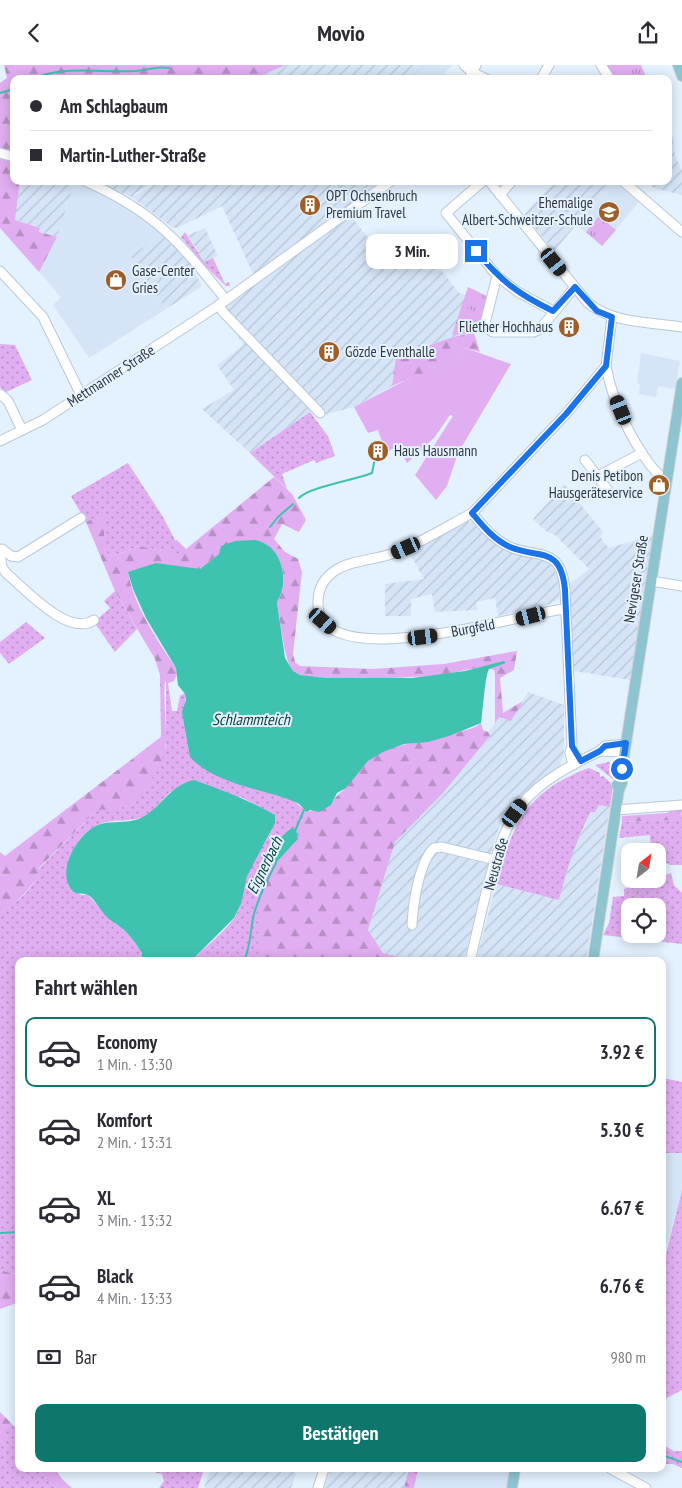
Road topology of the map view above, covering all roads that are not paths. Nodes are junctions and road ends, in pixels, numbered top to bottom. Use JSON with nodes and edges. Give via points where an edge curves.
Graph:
{"nodes":[{"id":1,"x":464,"y":65,"type":"edge"},
{"id":2,"x":678,"y":65,"type":"edge"},
{"id":3,"x":472,"y":72,"type":"edge"},
{"id":4,"x":682,"y":75,"type":"edge"},
{"id":5,"x":93,"y":185,"type":"edge"},
{"id":6,"x":384,"y":185,"type":"edge"},
{"id":7,"x":478,"y":185,"type":"edge"},
{"id":8,"x":491,"y":185,"type":"edge"},
{"id":9,"x":509,"y":185,"type":"edge"},
{"id":10,"x":628,"y":185,"type":"edge"},
{"id":11,"x":500,"y":195,"type":"junction"},
{"id":12,"x":682,"y":232,"type":"edge"},
{"id":13,"x":0,"y":271,"type":"edge"},
{"id":14,"x":497,"y":276,"type":"junction"},
{"id":15,"x":575,"y":287,"type":"junction"},
{"id":16,"x":222,"y":303,"type":"junction"},
{"id":17,"x":553,"y":311,"type":"junction"},
{"id":18,"x":612,"y":317,"type":"junction"},
{"id":19,"x":682,"y":327,"type":"edge"},
{"id":20,"x":606,"y":366,"type":"junction"},
{"id":21,"x":682,"y":383,"type":"edge"},
{"id":22,"x":0,"y":394,"type":"edge"},
{"id":23,"x":81,"y":395,"type":"junction"},
{"id":24,"x":320,"y":413,"type":"dead end"},
{"id":25,"x":22,"y":430,"type":"junction"},
{"id":26,"x":0,"y":441,"type":"edge"},
{"id":27,"x":642,"y":453,"type":"junction"},
{"id":28,"x":585,"y":460,"type":"dead end"},
{"id":29,"x":598,"y":476,"type":"junction"},
{"id":30,"x":666,"y":483,"type":"junction"},
{"id":31,"x":610,"y":493,"type":"dead end"},
{"id":32,"x":472,"y":513,"type":"junction"},
{"id":33,"x":80,"y":518,"type":"dead end"},
{"id":34,"x":1,"y":551,"type":"edge"},
{"id":35,"x":651,"y":581,"type":"junction"},
{"id":36,"x":682,"y":586,"type":"edge"},
{"id":37,"x":565,"y":609,"type":"junction"},
{"id":38,"x":94,"y":620,"type":"dead end"},
{"id":39,"x":625,"y":748,"type":"junction"},
{"id":40,"x":577,"y":763,"type":"junction"},
{"id":41,"x":682,"y":805,"type":"edge"},
{"id":42,"x":616,"y":810,"type":"junction"},
{"id":43,"x":496,"y":860,"type":"junction"},
{"id":44,"x":412,"y":925,"type":"dead end"},
{"id":45,"x":471,"y":957,"type":"edge"},
{"id":46,"x":594,"y":957,"type":"edge"},
{"id":47,"x":323,"y":1472,"type":"edge"},
{"id":48,"x":515,"y":1472,"type":"edge"},
{"id":49,"x":617,"y":1472,"type":"edge"},
{"id":50,"x":318,"y":1488,"type":"edge"},
{"id":51,"x":512,"y":1488,"type":"edge"},
{"id":52,"x":646,"y":1488,"type":"edge"}],
"edges":[{"from":1,"to":3,"type":"street"},
{"from":2,"to":4,"type":"main road"},
{"from":5,"to":16,"type":"street","via":[[116,195],[156,221],[179,242]]},
{"from":6,"to":16,"type":"street","name":"Mettmanner Straße"},
{"from":7,"to":14,"type":"street","via":[[446,213]]},
{"from":8,"to":11,"type":"street"},
{"from":9,"to":11,"type":"street"},
{"from":10,"to":12,"type":"street"},
{"from":11,"to":15,"type":"street"},
{"from":13,"to":23,"type":"street","via":[[43,317]]},
{"from":14,"to":17,"type":"street"},
{"from":14,"to":17,"type":"street","via":[[486,317],[488,329],[534,332],[545,325]]},
{"from":15,"to":17,"type":"street"},
{"from":15,"to":18,"type":"street","via":[[597,311]]},
{"from":16,"to":23,"type":"street","name":"Mettmanner Straße"},
{"from":16,"to":24,"type":"street","via":[[240,330]]},
{"from":18,"to":19,"type":"street"},
{"from":18,"to":20,"type":"street"},
{"from":20,"to":27,"type":"street","via":[[627,425]]},
{"from":20,"to":32,"type":"street","via":[[566,414]]},
{"from":21,"to":30,"type":"main road","name":"Nevigeser Straße"},
{"from":22,"to":25,"type":"street","via":[[8,401]]},
{"from":23,"to":25,"type":"street","name":"Mettmanner Straße"},
{"from":25,"to":26,"type":"street","name":"Mettmanner Straße"},
{"from":27,"to":29,"type":"street"},
{"from":27,"to":30,"type":"street"},
{"from":28,"to":29,"type":"street"},
{"from":29,"to":31,"type":"street"},
{"from":30,"to":35,"type":"main road","name":"Nevigeser Straße"},
{"from":32,"to":37,"type":"street","via":[[495,538],[510,547],[537,552],[556,563],[564,582]]},
{"from":32,"to":37,"type":"street","name":"Burgfeld","via":[[396,552],[334,571],[323,583],[318,597],[318,611],[323,621],[346,634],[393,639],[452,633]]},
{"from":33,"to":34,"type":"street","via":[[18,557]]},
{"from":34,"to":38,"type":"street","via":[[2,567],[6,573],[62,619],[81,625]]},
{"from":35,"to":36,"type":"street"},
{"from":35,"to":39,"type":"main road","name":"Nevigeser Straße"},
{"from":37,"to":40,"type":"street","via":[[570,750]]},
{"from":39,"to":40,"type":"street","name":"Neustraße","via":[[600,751]]},
{"from":39,"to":42,"type":"main road","name":"Nevigeser Straße"},
{"from":40,"to":43,"type":"street","name":"Neustraße","via":[[536,790],[521,805],[507,829]]},
{"from":41,"to":42,"type":"street"},
{"from":42,"to":46,"type":"main road","name":"Nevigeser Straße"},
{"from":43,"to":44,"type":"street","via":[[442,847],[434,848],[425,861],[412,912]]},
{"from":43,"to":45,"type":"street","name":"Neustraße"},
{"from":47,"to":50,"type":"street"},
{"from":48,"to":51,"type":"main road"},
{"from":49,"to":52,"type":"street"}]}
